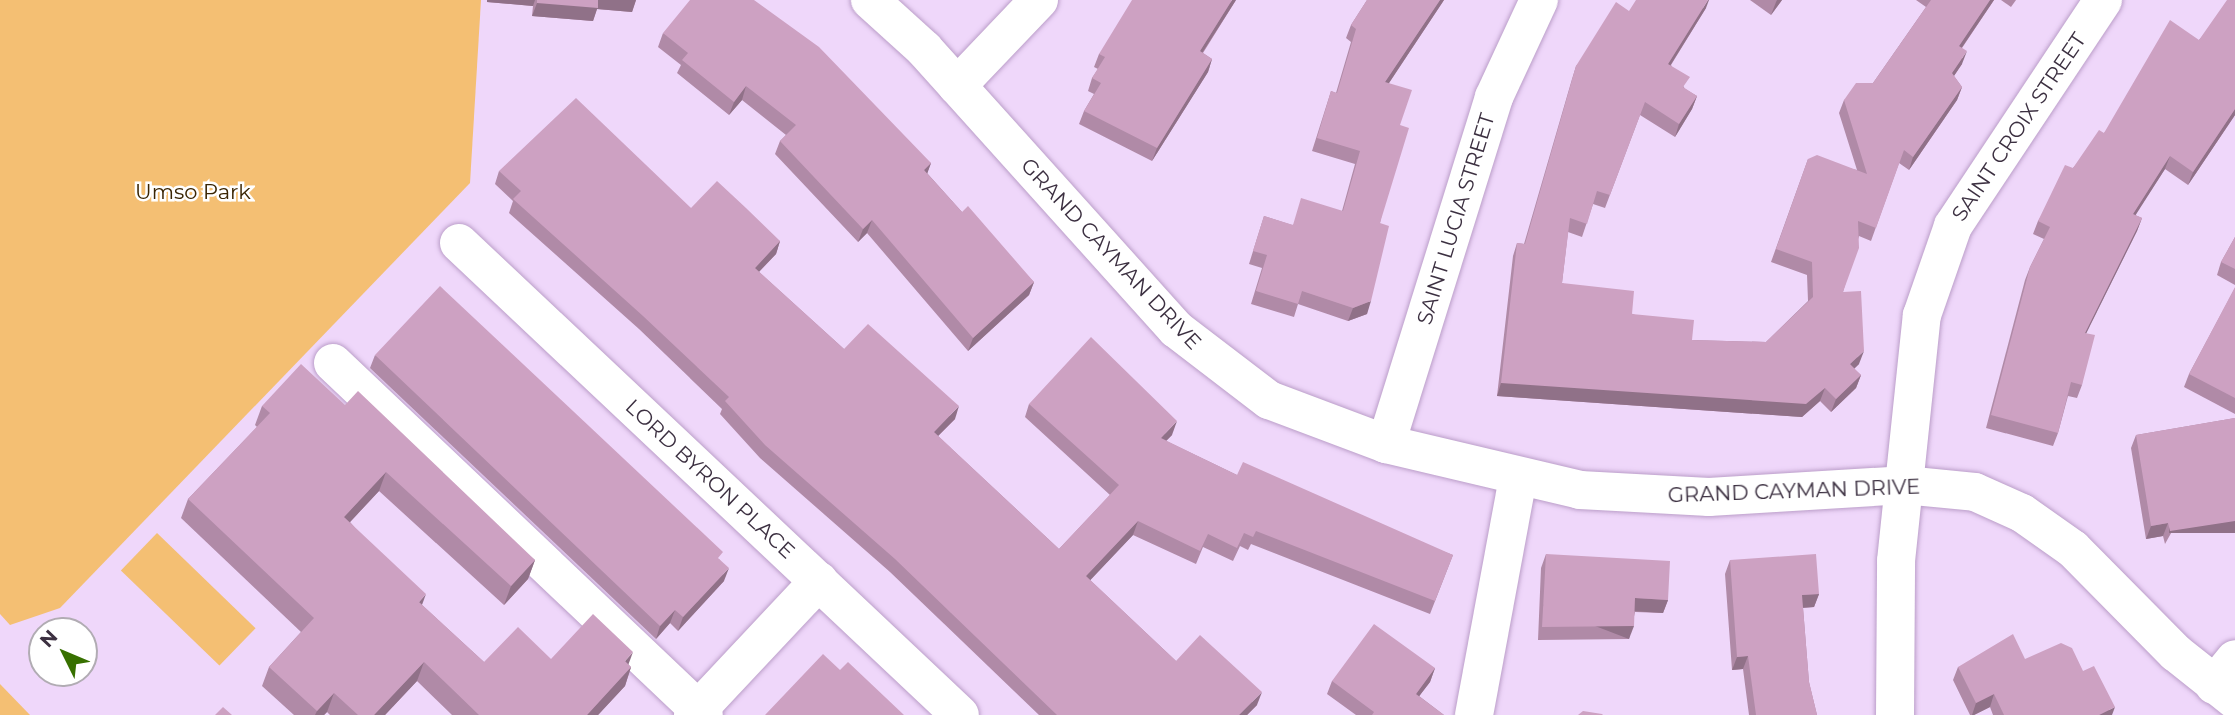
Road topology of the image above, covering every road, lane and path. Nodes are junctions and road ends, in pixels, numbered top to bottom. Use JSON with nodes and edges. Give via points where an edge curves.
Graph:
{"nodes":[{"id":1,"x":870,"y":0,"type":"edge"},
{"id":2,"x":1039,"y":0,"type":"edge"},
{"id":3,"x":1539,"y":0,"type":"edge"},
{"id":4,"x":2103,"y":0,"type":"edge"},
{"id":5,"x":957,"y":86,"type":"junction"},
{"id":6,"x":459,"y":243,"type":"dead end"},
{"id":7,"x":333,"y":363,"type":"dead end"},
{"id":8,"x":1386,"y":444,"type":"junction"},
{"id":9,"x":1517,"y":478,"type":"junction"},
{"id":10,"x":1904,"y":485,"type":"junction"},
{"id":11,"x":819,"y":582,"type":"junction"},
{"id":12,"x":2228,"y":681,"type":"edge"},
{"id":13,"x":698,"y":713,"type":"edge"},
{"id":14,"x":960,"y":715,"type":"edge"},
{"id":15,"x":1474,"y":715,"type":"edge"},
{"id":16,"x":1895,"y":715,"type":"edge"}],
"edges":[{"from":1,"to":5,"type":"street","name":"GRAND CAYMAN DRIVE"},
{"from":2,"to":5,"type":"street"},
{"from":3,"to":8,"type":"street","name":"SAINT LUCIA STREET","via":[[1494,97]]},
{"from":4,"to":10,"type":"street","name":"SAINT CROIX STREET","via":[[1979,183],[1937,264],[1912,379]]},
{"from":5,"to":8,"type":"street","name":"GRAND CAYMAN DRIVE","via":[[1206,355],[1269,400]]},
{"from":6,"to":11,"type":"street","name":"LORD BYRON PLACE"},
{"from":7,"to":13,"type":"street"},
{"from":8,"to":9,"type":"street","name":"GRAND CAYMAN DRIVE"},
{"from":9,"to":10,"type":"street","name":"GRAND CAYMAN DRIVE","via":[[1580,490],[1709,498]]},
{"from":9,"to":15,"type":"street"},
{"from":10,"to":12,"type":"street","name":"GRAND CAYMAN DRIVE","via":[[1975,492],[2022,513],[2095,568]]},
{"from":10,"to":16,"type":"street","name":"SAINT CROIX STREET","via":[[1893,636]]},
{"from":11,"to":13,"type":"street"},
{"from":11,"to":14,"type":"street","name":"LORD BYRON PLACE"}]}
